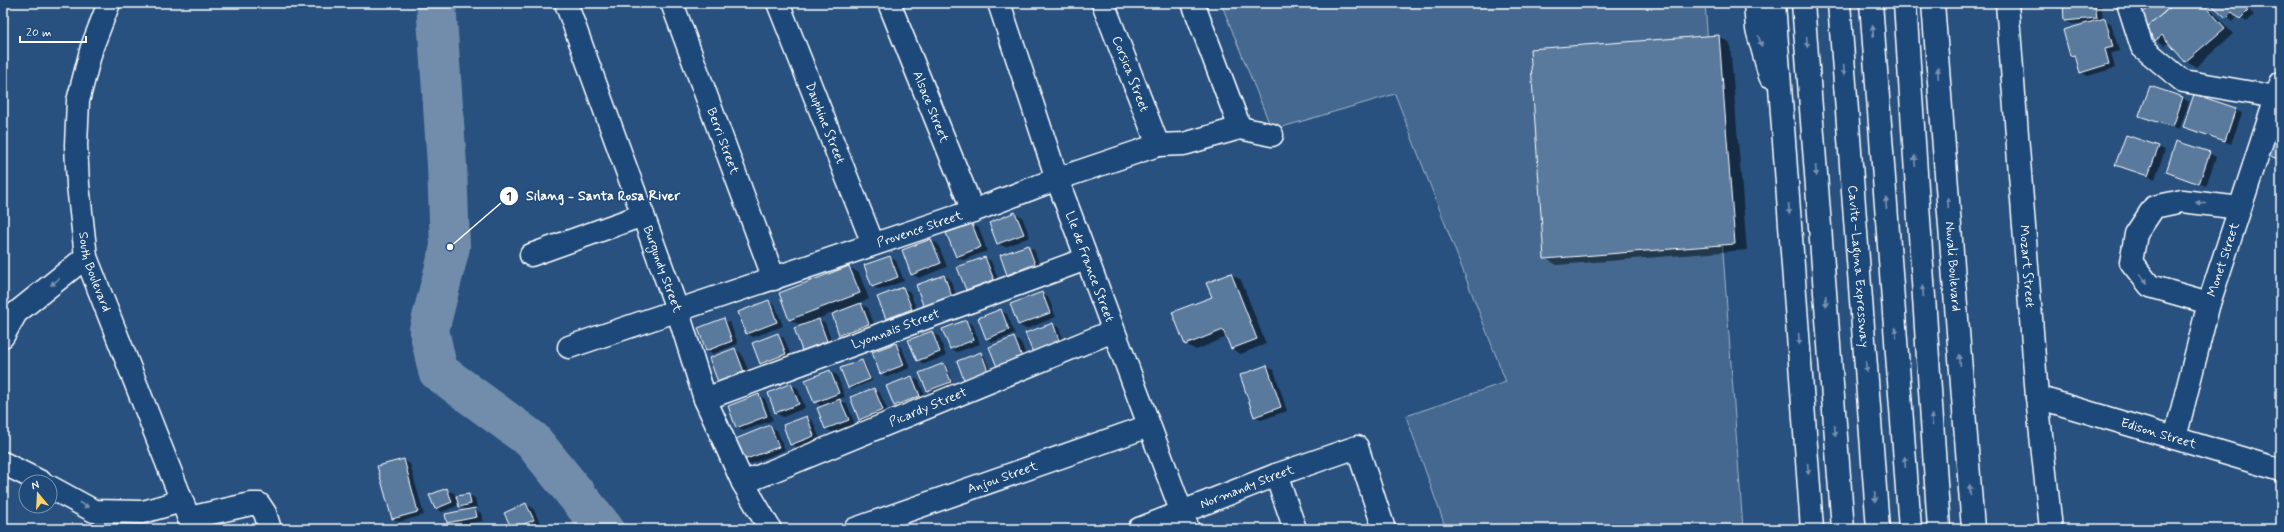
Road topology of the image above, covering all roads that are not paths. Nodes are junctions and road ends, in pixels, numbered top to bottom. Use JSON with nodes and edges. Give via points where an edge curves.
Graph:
{"nodes":[{"id":1,"x":109,"y":3,"type":"edge"},
{"id":2,"x":566,"y":3,"type":"edge"},
{"id":3,"x":672,"y":3,"type":"edge"},
{"id":4,"x":778,"y":3,"type":"edge"},
{"id":5,"x":889,"y":3,"type":"edge"},
{"id":6,"x":999,"y":3,"type":"edge"},
{"id":7,"x":1103,"y":3,"type":"edge"},
{"id":8,"x":1193,"y":3,"type":"edge"},
{"id":9,"x":1755,"y":3,"type":"edge"},
{"id":10,"x":1774,"y":3,"type":"edge"},
{"id":11,"x":1803,"y":3,"type":"edge"},
{"id":12,"x":1839,"y":3,"type":"edge"},
{"id":13,"x":1871,"y":3,"type":"edge"},
{"id":14,"x":1905,"y":3,"type":"edge"},
{"id":15,"x":1933,"y":3,"type":"edge"},
{"id":16,"x":2007,"y":3,"type":"edge"},
{"id":17,"x":2128,"y":3,"type":"edge"},
{"id":18,"x":2278,"y":90,"type":"edge"},
{"id":19,"x":1784,"y":125,"type":"junction"},
{"id":20,"x":1240,"y":128,"type":"junction"},
{"id":21,"x":1272,"y":135,"type":"dead end"},
{"id":22,"x":1158,"y":145,"type":"junction"},
{"id":23,"x":1057,"y":179,"type":"junction"},
{"id":24,"x":2240,"y":208,"type":"junction"},
{"id":25,"x":973,"y":211,"type":"junction"},
{"id":26,"x":643,"y":216,"type":"junction"},
{"id":27,"x":873,"y":244,"type":"junction"},
{"id":28,"x":531,"y":255,"type":"dead end"},
{"id":29,"x":86,"y":257,"type":"junction"},
{"id":30,"x":1086,"y":259,"type":"junction"},
{"id":31,"x":774,"y":279,"type":"junction"},
{"id":32,"x":2209,"y":303,"type":"junction"},
{"id":33,"x":677,"y":309,"type":"junction"},
{"id":34,"x":1113,"y":331,"type":"junction"},
{"id":35,"x":3,"y":336,"type":"edge"},
{"id":36,"x":569,"y":347,"type":"dead end"},
{"id":37,"x":2037,"y":397,"type":"junction"},
{"id":38,"x":705,"y":399,"type":"junction"},
{"id":39,"x":1150,"y":426,"type":"junction"},
{"id":40,"x":2175,"y":438,"type":"junction"},
{"id":41,"x":3,"y":463,"type":"edge"},
{"id":42,"x":2281,"y":470,"type":"edge"},
{"id":43,"x":25,"y":474,"type":"edge"},
{"id":44,"x":1276,"y":475,"type":"junction"},
{"id":45,"x":743,"y":483,"type":"junction"},
{"id":46,"x":58,"y":491,"type":"edge"},
{"id":47,"x":188,"y":516,"type":"edge"},
{"id":48,"x":1185,"y":520,"type":"edge"},
{"id":49,"x":270,"y":529,"type":"edge"},
{"id":50,"x":770,"y":529,"type":"edge"},
{"id":51,"x":855,"y":529,"type":"edge"},
{"id":52,"x":1139,"y":529,"type":"edge"},
{"id":53,"x":1295,"y":529,"type":"edge"},
{"id":54,"x":1384,"y":529,"type":"edge"},
{"id":55,"x":1812,"y":529,"type":"edge"},
{"id":56,"x":1843,"y":529,"type":"edge"},
{"id":57,"x":1878,"y":529,"type":"edge"},
{"id":58,"x":1910,"y":529,"type":"edge"},
{"id":59,"x":1939,"y":529,"type":"edge"},
{"id":60,"x":1972,"y":529,"type":"edge"},
{"id":61,"x":2051,"y":529,"type":"edge"}],
"edges":[{"from":1,"to":29,"type":"main road","name":"South Boulevard","via":[[92,47],[78,101],[78,185]]},
{"from":2,"to":26,"type":"main road","name":"Burgundy Street"},
{"from":3,"to":31,"type":"main road","name":"Berri Street"},
{"from":4,"to":27,"type":"main road","name":"Dauphine Street"},
{"from":5,"to":25,"type":"main road","name":"Alsace Street"},
{"from":6,"to":23,"type":"main road","name":"Lle de France Street"},
{"from":7,"to":22,"type":"main road","name":"Corsica Street"},
{"from":8,"to":20,"type":"main road"},
{"from":9,"to":19,"type":"main road","one_way":true,"via":[[1757,29]]},
{"from":10,"to":19,"type":"main road"},
{"from":11,"to":56,"type":"main road","one_way":true},
{"from":12,"to":57,"type":"main road","name":"Cavite–Laguna Expressway","one_way":true},
{"from":58,"to":13,"type":"main road","one_way":true},
{"from":59,"to":14,"type":"main road","one_way":true},
{"from":60,"to":15,"type":"main road","name":"Nuvali Boulevard","one_way":true},
{"from":16,"to":37,"type":"main road","name":"Mozart Street"},
{"from":17,"to":18,"type":"main road","via":[[2142,47],[2183,81]]},
{"from":18,"to":24,"type":"main road","name":"Monet Street"},
{"from":19,"to":55,"type":"main road","one_way":true},
{"from":20,"to":21,"type":"main road","name":"Provence Street"},
{"from":20,"to":22,"type":"main road","name":"Provence Street","via":[[1184,144]]},
{"from":22,"to":23,"type":"main road","name":"Provence Street"},
{"from":23,"to":25,"type":"main road","name":"Provence Street"},
{"from":23,"to":30,"type":"main road","name":"Lle de France Street"},
{"from":24,"to":32,"type":"main road","name":"Monet Street"},
{"from":24,"to":32,"type":"main road","one_way":true,"via":[[2182,201],[2154,207],[2136,234],[2131,262],[2150,286]]},
{"from":25,"to":27,"type":"main road","name":"Provence Street"},
{"from":26,"to":28,"type":"main road"},
{"from":26,"to":33,"type":"main road","name":"Burgundy Street"},
{"from":27,"to":31,"type":"main road","name":"Provence Street"},
{"from":29,"to":35,"type":"main road","one_way":true,"via":[[16,313]]},
{"from":29,"to":47,"type":"main road","name":"South Boulevard"},
{"from":30,"to":34,"type":"main road","name":"Lle de France Street"},
{"from":30,"to":38,"type":"main road","name":"Lyonnais Street"},
{"from":31,"to":33,"type":"main road","name":"Provence Street","via":[[726,296]]},
{"from":32,"to":40,"type":"main road","name":"Monet Street"},
{"from":33,"to":36,"type":"main road","name":"Provence Street"},
{"from":33,"to":38,"type":"main road","name":"Burgundy Street"},
{"from":34,"to":39,"type":"main road","name":"Lle de France Street"},
{"from":34,"to":45,"type":"main road","name":"Picardy Street"},
{"from":37,"to":40,"type":"main road","name":"Edison Street"},
{"from":37,"to":61,"type":"main road","name":"Mozart Street"},
{"from":38,"to":45,"type":"main road","name":"Burgundy Street"},
{"from":39,"to":48,"type":"main road","name":"Lle de France Street"},
{"from":39,"to":51,"type":"main road","name":"Anjou Street"},
{"from":40,"to":42,"type":"main road","name":"Edison Street"},
{"from":41,"to":43,"type":"main road"},
{"from":44,"to":48,"type":"main road","name":"Normandy Street"},
{"from":44,"to":53,"type":"main road"},
{"from":44,"to":54,"type":"main road","name":"Normandy Street","via":[[1357,447]]},
{"from":45,"to":50,"type":"main road","name":"Burgundy Street"},
{"from":46,"to":47,"type":"main road","one_way":true,"via":[[94,511]]},
{"from":47,"to":49,"type":"main road","via":[[259,504]]},
{"from":48,"to":52,"type":"main road","name":"Normandy Street"}]}
